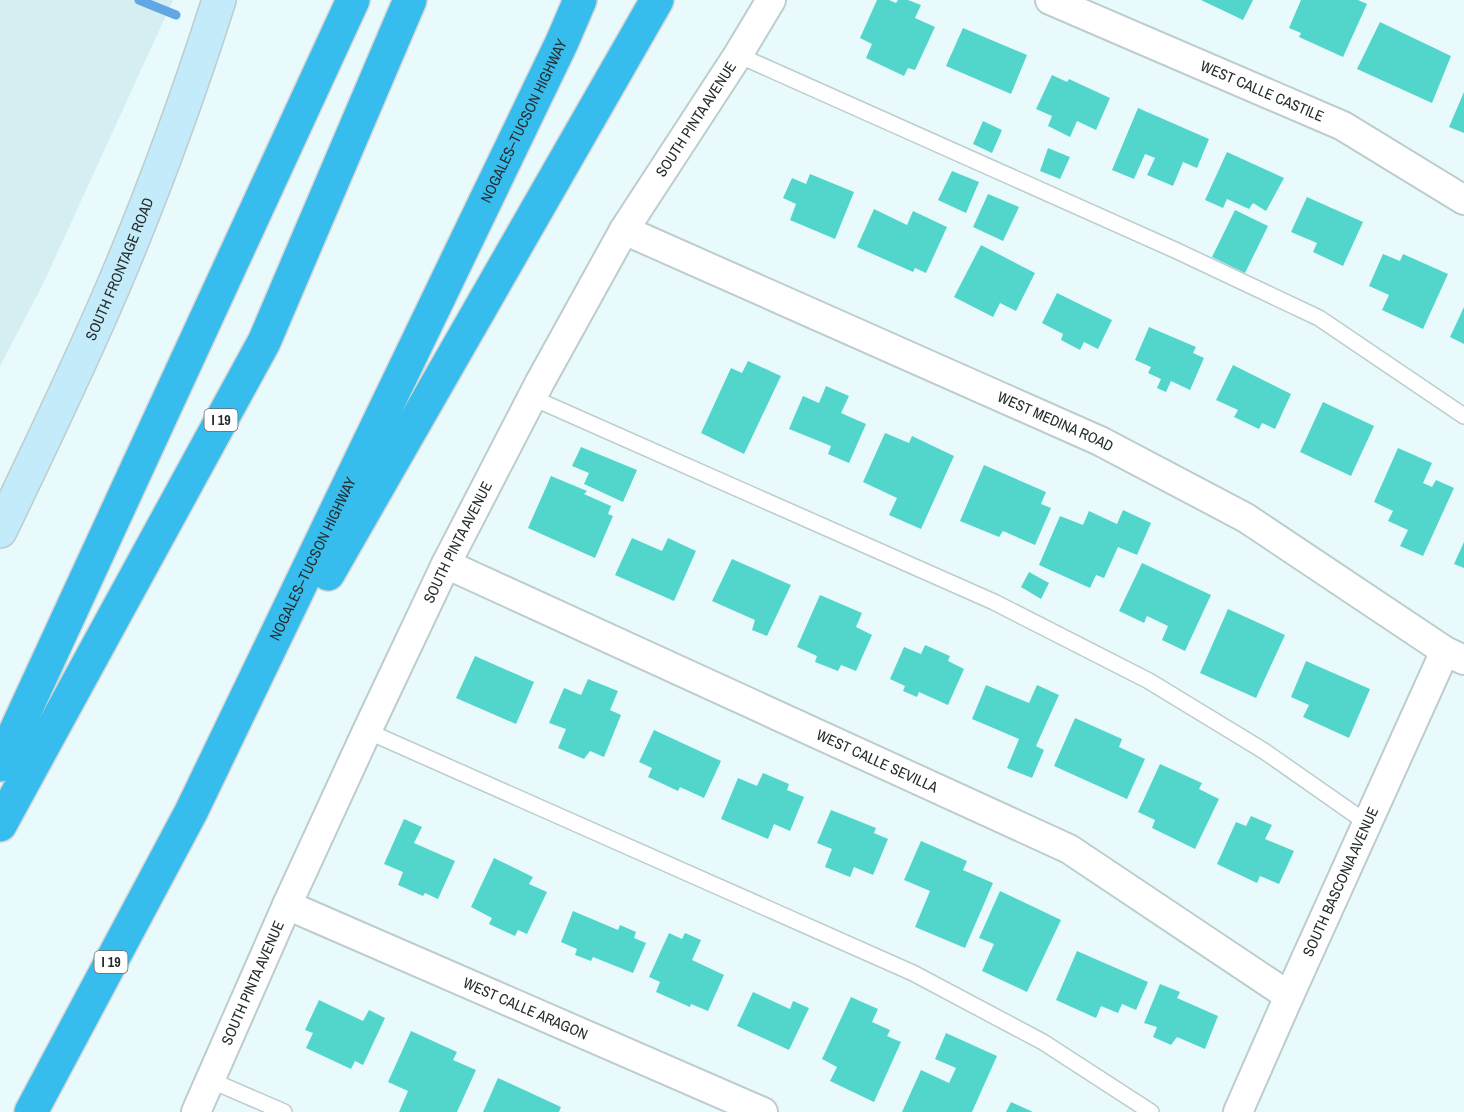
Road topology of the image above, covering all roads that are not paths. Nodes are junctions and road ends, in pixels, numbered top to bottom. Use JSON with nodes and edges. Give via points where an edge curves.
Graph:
{"nodes":[{"id":1,"x":219,"y":0,"type":"edge"},
{"id":2,"x":353,"y":0,"type":"edge"},
{"id":3,"x":410,"y":0,"type":"edge"},
{"id":4,"x":580,"y":0,"type":"edge"},
{"id":5,"x":657,"y":0,"type":"edge"},
{"id":6,"x":771,"y":0,"type":"edge"},
{"id":7,"x":1050,"y":0,"type":"edge"},
{"id":8,"x":738,"y":55,"type":"junction"},
{"id":9,"x":1464,"y":200,"type":"edge"},
{"id":10,"x":624,"y":230,"type":"junction"},
{"id":11,"x":533,"y":398,"type":"junction"},
{"id":12,"x":1464,"y":416,"type":"edge"},
{"id":13,"x":0,"y":531,"type":"edge"},
{"id":14,"x":446,"y":564,"type":"junction"},
{"id":15,"x":1454,"y":656,"type":"edge"},
{"id":16,"x":367,"y":731,"type":"junction"},
{"id":17,"x":0,"y":765,"type":"edge"},
{"id":18,"x":191,"y":812,"type":"junction"},
{"id":19,"x":1367,"y":823,"type":"junction"},
{"id":20,"x":0,"y":825,"type":"edge"},
{"id":21,"x":287,"y":905,"type":"junction"},
{"id":22,"x":1289,"y":996,"type":"junction"},
{"id":23,"x":210,"y":1080,"type":"junction"},
{"id":24,"x":31,"y":1112,"type":"edge"},
{"id":25,"x":196,"y":1112,"type":"edge"},
{"id":26,"x":284,"y":1112,"type":"edge"},
{"id":27,"x":763,"y":1112,"type":"edge"},
{"id":28,"x":1150,"y":1112,"type":"edge"},
{"id":29,"x":1239,"y":1112,"type":"edge"}],
"edges":[{"from":1,"to":13,"type":"street","name":"SOUTH FRONTAGE ROAD","via":[[170,144],[113,287]]},
{"from":2,"to":17,"type":"highway"},
{"from":3,"to":20,"type":"highway","number":"I 19","via":[[264,342]]},
{"from":4,"to":18,"type":"highway","name":"NOGALES–TUCSON HIGHWAY","number":"I 19"},
{"from":5,"to":18,"type":"highway"},
{"from":6,"to":8,"type":"street","name":"SOUTH PINTA AVENUE"},
{"from":7,"to":9,"type":"street","name":"WEST CALLE CASTILE","via":[[1343,126]]},
{"from":8,"to":10,"type":"street","name":"SOUTH PINTA AVENUE"},
{"from":8,"to":12,"type":"lane","via":[[1319,318]]},
{"from":10,"to":11,"type":"street","name":"SOUTH PINTA AVENUE"},
{"from":10,"to":15,"type":"street","name":"WEST MEDINA ROAD","via":[[1100,441],[1246,518]]},
{"from":11,"to":14,"type":"street","name":"SOUTH PINTA AVENUE"},
{"from":11,"to":19,"type":"lane","via":[[994,602],[1149,681],[1264,751]]},
{"from":14,"to":16,"type":"street","name":"SOUTH PINTA AVENUE"},
{"from":14,"to":22,"type":"street","name":"WEST CALLE SEVILLA","via":[[1069,849]]},
{"from":15,"to":19,"type":"street","name":"SOUTH BASCONIA AVENUE"},
{"from":16,"to":21,"type":"street","name":"SOUTH PINTA AVENUE"},
{"from":16,"to":28,"type":"lane","via":[[913,973],[1043,1042]]},
{"from":18,"to":24,"type":"highway","name":"NOGALES–TUCSON HIGHWAY","number":"I 19"},
{"from":19,"to":22,"type":"street","name":"SOUTH BASCONIA AVENUE"},
{"from":21,"to":23,"type":"street","name":"SOUTH PINTA AVENUE"},
{"from":21,"to":27,"type":"street","name":"WEST CALLE ARAGON"},
{"from":22,"to":29,"type":"street","name":"SOUTH BASCONIA AVENUE"},
{"from":23,"to":25,"type":"street","name":"SOUTH PINTA AVENUE"},
{"from":23,"to":26,"type":"lane"}]}
